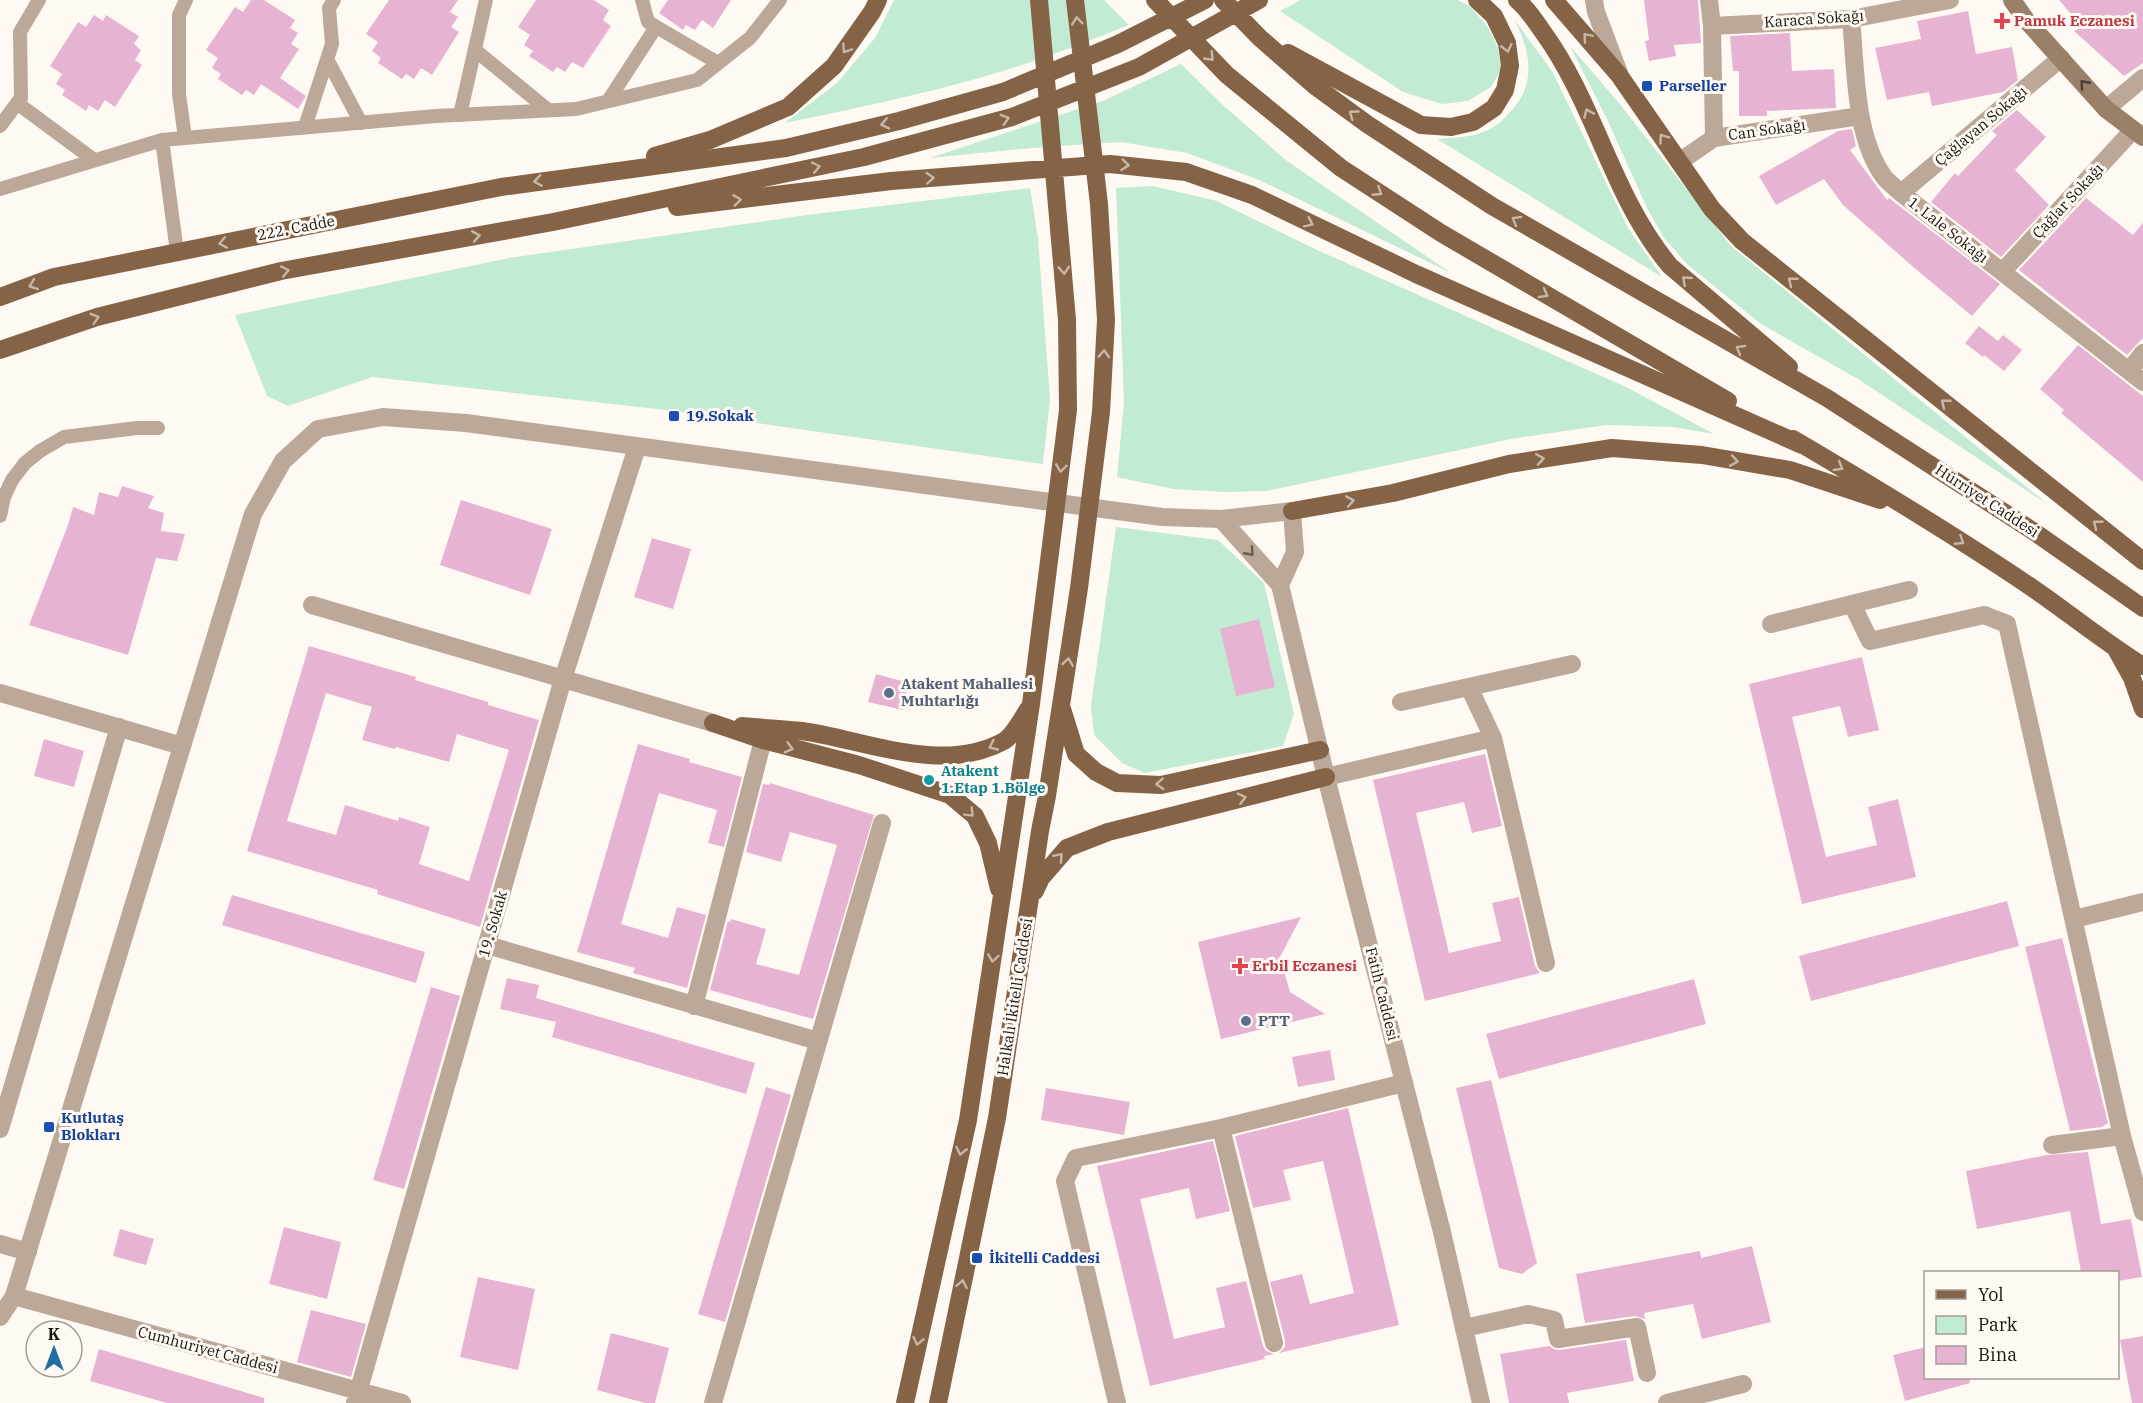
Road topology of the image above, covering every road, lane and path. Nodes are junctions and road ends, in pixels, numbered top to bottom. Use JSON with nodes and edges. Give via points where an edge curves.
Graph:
{"nodes":[{"id":1,"x":39,"y":0,"type":"edge"},
{"id":2,"x":186,"y":0,"type":"edge"},
{"id":3,"x":334,"y":0,"type":"edge"},
{"id":4,"x":486,"y":0,"type":"edge"},
{"id":5,"x":642,"y":0,"type":"edge"},
{"id":6,"x":780,"y":0,"type":"edge"},
{"id":7,"x":878,"y":0,"type":"edge"},
{"id":8,"x":1039,"y":0,"type":"edge"},
{"id":9,"x":1075,"y":0,"type":"edge"},
{"id":10,"x":1155,"y":0,"type":"edge"},
{"id":11,"x":1205,"y":0,"type":"edge"},
{"id":12,"x":1222,"y":0,"type":"edge"},
{"id":13,"x":1259,"y":0,"type":"edge"},
{"id":14,"x":1477,"y":0,"type":"edge"},
{"id":15,"x":1517,"y":0,"type":"edge"},
{"id":16,"x":1554,"y":0,"type":"edge"},
{"id":17,"x":1594,"y":0,"type":"edge"},
{"id":18,"x":1709,"y":0,"type":"edge"},
{"id":19,"x":1950,"y":0,"type":"edge"},
{"id":20,"x":2012,"y":0,"type":"edge"},
{"id":21,"x":1851,"y":19,"type":"junction"},
{"id":22,"x":1712,"y":26,"type":"junction"},
{"id":23,"x":656,"y":27,"type":"junction"},
{"id":24,"x":1260,"y":38,"type":"junction"},
{"id":25,"x":475,"y":50,"type":"junction"},
{"id":26,"x":2061,"y":58,"type":"junction"},
{"id":27,"x":327,"y":59,"type":"junction"},
{"id":28,"x":718,"y":63,"type":"junction"},
{"id":29,"x":1619,"y":75,"type":"junction"},
{"id":30,"x":2143,"y":78,"type":"edge"},
{"id":31,"x":608,"y":101,"type":"junction"},
{"id":32,"x":16,"y":103,"type":"junction"},
{"id":33,"x":2106,"y":109,"type":"junction"},
{"id":34,"x":548,"y":110,"type":"junction"},
{"id":35,"x":460,"y":115,"type":"junction"},
{"id":36,"x":1860,"y":116,"type":"junction"},
{"id":37,"x":361,"y":123,"type":"junction"},
{"id":38,"x":0,"y":126,"type":"edge"},
{"id":39,"x":305,"y":127,"type":"junction"},
{"id":40,"x":2138,"y":134,"type":"edge"},
{"id":41,"x":184,"y":138,"type":"junction"},
{"id":42,"x":1714,"y":138,"type":"junction"},
{"id":43,"x":162,"y":140,"type":"junction"},
{"id":44,"x":94,"y":160,"type":"junction"},
{"id":45,"x":1680,"y":162,"type":"junction"},
{"id":46,"x":596,"y":173,"type":"junction"},
{"id":47,"x":0,"y":189,"type":"edge"},
{"id":48,"x":1901,"y":193,"type":"junction"},
{"id":49,"x":553,"y":222,"type":"junction"},
{"id":50,"x":177,"y":252,"type":"junction"},
{"id":51,"x":2002,"y":272,"type":"junction"},
{"id":52,"x":0,"y":297,"type":"edge"},
{"id":53,"x":0,"y":350,"type":"edge"},
{"id":54,"x":2143,"y":353,"type":"edge"},
{"id":55,"x":2136,"y":376,"type":"edge"},
{"id":56,"x":1827,"y":398,"type":"junction"},
{"id":57,"x":158,"y":428,"type":"dead end"},
{"id":58,"x":1802,"y":445,"type":"junction"},
{"id":59,"x":637,"y":447,"type":"junction"},
{"id":60,"x":1292,"y":511,"type":"junction"},
{"id":61,"x":1910,"y":511,"type":"junction"},
{"id":62,"x":0,"y":516,"type":"edge"},
{"id":63,"x":1221,"y":519,"type":"junction"},
{"id":64,"x":2143,"y":561,"type":"edge"},
{"id":65,"x":1280,"y":585,"type":"junction"},
{"id":66,"x":1909,"y":590,"type":"dead end"},
{"id":67,"x":1852,"y":604,"type":"junction"},
{"id":68,"x":312,"y":605,"type":"dead end"},
{"id":69,"x":2143,"y":608,"type":"edge"},
{"id":70,"x":1771,"y":624,"type":"dead end"},
{"id":71,"x":2116,"y":649,"type":"junction"},
{"id":72,"x":1572,"y":664,"type":"dead end"},
{"id":73,"x":2143,"y":666,"type":"edge"},
{"id":74,"x":563,"y":679,"type":"junction"},
{"id":75,"x":1468,"y":687,"type":"junction"},
{"id":76,"x":0,"y":693,"type":"edge"},
{"id":77,"x":1401,"y":702,"type":"dead end"},
{"id":78,"x":1031,"y":704,"type":"junction"},
{"id":79,"x":1061,"y":705,"type":"junction"},
{"id":80,"x":2143,"y":709,"type":"edge"},
{"id":81,"x":713,"y":723,"type":"junction"},
{"id":82,"x":119,"y":727,"type":"junction"},
{"id":83,"x":1493,"y":738,"type":"junction"},
{"id":84,"x":763,"y":741,"type":"junction"},
{"id":85,"x":182,"y":746,"type":"junction"},
{"id":86,"x":1320,"y":750,"type":"junction"},
{"id":87,"x":1326,"y":777,"type":"junction"},
{"id":88,"x":882,"y":823,"type":"dead end"},
{"id":89,"x":1001,"y":900,"type":"junction"},
{"id":90,"x":2143,"y":902,"type":"edge"},
{"id":91,"x":1029,"y":906,"type":"junction"},
{"id":92,"x":2074,"y":919,"type":"junction"},
{"id":93,"x":486,"y":945,"type":"junction"},
{"id":94,"x":1546,"y":963,"type":"dead end"},
{"id":95,"x":694,"y":1006,"type":"junction"},
{"id":96,"x":818,"y":1041,"type":"junction"},
{"id":97,"x":1404,"y":1083,"type":"junction"},
{"id":98,"x":1221,"y":1128,"type":"junction"},
{"id":99,"x":0,"y":1129,"type":"edge"},
{"id":100,"x":2052,"y":1145,"type":"dead end"},
{"id":101,"x":2130,"y":1146,"type":"edge"},
{"id":102,"x":2143,"y":1212,"type":"edge"},
{"id":103,"x":0,"y":1244,"type":"edge"},
{"id":104,"x":28,"y":1252,"type":"junction"},
{"id":105,"x":7,"y":1294,"type":"edge"},
{"id":106,"x":0,"y":1317,"type":"edge"},
{"id":107,"x":1464,"y":1328,"type":"junction"},
{"id":108,"x":1274,"y":1343,"type":"dead end"},
{"id":109,"x":1647,"y":1373,"type":"dead end"},
{"id":110,"x":1743,"y":1384,"type":"dead end"},
{"id":111,"x":357,"y":1397,"type":"edge"},
{"id":112,"x":402,"y":1403,"type":"edge"},
{"id":113,"x":713,"y":1403,"type":"edge"},
{"id":114,"x":905,"y":1403,"type":"edge"},
{"id":115,"x":938,"y":1403,"type":"edge"},
{"id":116,"x":1117,"y":1403,"type":"edge"},
{"id":117,"x":1481,"y":1403,"type":"edge"},
{"id":118,"x":1667,"y":1403,"type":"edge"}],
"edges":[{"from":1,"to":32,"type":"lane","via":[[20,32],[21,98]]},
{"from":2,"to":41,"type":"lane","via":[[178,15],[178,94]]},
{"from":3,"to":27,"type":"lane","via":[[329,8],[332,44]]},
{"from":4,"to":25,"type":"lane"},
{"from":5,"to":23,"type":"lane","via":[[648,22]]},
{"from":6,"to":28,"type":"lane","via":[[750,38]]},
{"from":7,"to":46,"type":"main road","one_way":true,"via":[[834,66],[788,107],[710,140]]},
{"from":8,"to":78,"type":"main road","name":"Halkalı İkitelli Caddesi","one_way":true,"via":[[1067,320],[1068,410]]},
{"from":79,"to":9,"type":"main road","name":"Halkalı İkitelli Caddesi","one_way":true,"via":[[1101,412],[1106,320],[1099,204]]},
{"from":10,"to":58,"type":"main road","one_way":true,"via":[[1227,75],[1341,168],[1440,233]]},
{"from":11,"to":46,"type":"main road","one_way":true,"via":[[1119,44],[1003,92],[786,148]]},
{"from":12,"to":24,"type":"main road"},
{"from":49,"to":13,"type":"main road","one_way":true,"via":[[864,158],[1012,117],[1138,67]]},
{"from":14,"to":24,"type":"main road","one_way":true,"via":[[1494,16],[1507,43],[1510,66],[1505,90],[1494,108],[1473,122],[1451,127],[1421,125]]},
{"from":56,"to":15,"type":"main road","one_way":true,"via":[[1678,273],[1653,246],[1614,175],[1561,57]]},
{"from":29,"to":16,"type":"main road","one_way":true},
{"from":17,"to":29,"type":"street"},
{"from":18,"to":22,"type":"street"},
{"from":19,"to":21,"type":"street","name":"Karaca Sokağı"},
{"from":20,"to":26,"type":"main road"},
{"from":21,"to":22,"type":"street","name":"Karaca Sokağı"},
{"from":21,"to":36,"type":"street","name":"1. Lale Sokağı"},
{"from":22,"to":42,"type":"street"},
{"from":23,"to":28,"type":"lane"},
{"from":23,"to":31,"type":"lane"},
{"from":56,"to":24,"type":"main road","one_way":true,"via":[[1492,207],[1367,124]]},
{"from":25,"to":34,"type":"lane"},
{"from":25,"to":35,"type":"lane"},
{"from":33,"to":26,"type":"main road","one_way":true},
{"from":26,"to":48,"type":"street","name":"Çağlayan Sokağı"},
{"from":27,"to":37,"type":"lane"},
{"from":27,"to":39,"type":"lane"},
{"from":28,"to":31,"type":"lane","via":[[697,80]]},
{"from":45,"to":29,"type":"main road","one_way":true},
{"from":30,"to":33,"type":"street"},
{"from":31,"to":34,"type":"lane","via":[[576,109]]},
{"from":32,"to":38,"type":"lane"},
{"from":32,"to":44,"type":"lane"},
{"from":33,"to":40,"type":"main road"},
{"from":34,"to":35,"type":"lane"},
{"from":35,"to":37,"type":"lane"},
{"from":36,"to":42,"type":"street","name":"Can Sokağı"},
{"from":36,"to":48,"type":"street","name":"1. Lale Sokağı","via":[[1869,150],[1884,177]]},
{"from":37,"to":39,"type":"lane"},
{"from":39,"to":41,"type":"lane"},
{"from":40,"to":51,"type":"street","name":"Çağlar Sokağı"},
{"from":41,"to":43,"type":"lane"},
{"from":42,"to":45,"type":"street","name":"Can Sokağı"},
{"from":43,"to":44,"type":"lane"},
{"from":43,"to":50,"type":"lane"},
{"from":44,"to":47,"type":"lane"},
{"from":64,"to":45,"type":"main road","one_way":true,"via":[[1742,241],[1712,209]]},
{"from":46,"to":50,"type":"main road","name":"222. Cadde","one_way":true,"via":[[501,187]]},
{"from":48,"to":51,"type":"street","name":"1. Lale Sokağı"},
{"from":53,"to":49,"type":"main road","one_way":true,"via":[[97,317],[281,271]]},
{"from":49,"to":58,"type":"main road","one_way":true,"via":[[891,181],[1087,165],[1186,172],[1252,195],[1416,274]]},
{"from":50,"to":52,"type":"main road","name":"222. Cadde","one_way":true,"via":[[54,277]]},
{"from":51,"to":55,"type":"street","name":"1. Lale Sokağı"},
{"from":54,"to":55,"type":"street"},
{"from":56,"to":69,"type":"main road","name":"Hürriyet Caddesi","via":[[2036,533]]},
{"from":57,"to":62,"type":"lane","via":[[64,437],[25,463],[12,480]]},
{"from":58,"to":61,"type":"main road","one_way":true},
{"from":59,"to":63,"type":"street","via":[[1162,517]]},
{"from":59,"to":74,"type":"street","name":"19. Sokak"},
{"from":59,"to":85,"type":"street","via":[[466,423],[383,417],[318,429],[283,462],[253,514]]},
{"from":60,"to":61,"type":"main road","one_way":true,"via":[[1393,493],[1509,464],[1612,448],[1702,455],[1790,470]]},
{"from":60,"to":63,"type":"street"},
{"from":60,"to":65,"type":"street","via":[[1295,552]]},
{"from":61,"to":71,"type":"main road","one_way":true,"via":[[2032,588]]},
{"from":63,"to":65,"type":"street","one_way":true},
{"from":65,"to":86,"type":"street","name":"Fatih Caddesi"},
{"from":66,"to":67,"type":"street"},
{"from":67,"to":70,"type":"street"},
{"from":67,"to":92,"type":"street","via":[[1870,641],[1984,615],[2007,624]]},
{"from":68,"to":74,"type":"street"},
{"from":71,"to":73,"type":"main road"},
{"from":71,"to":80,"type":"main road"},
{"from":72,"to":75,"type":"street"},
{"from":74,"to":81,"type":"street"},
{"from":74,"to":93,"type":"street","name":"19. Sokak"},
{"from":75,"to":77,"type":"street"},
{"from":75,"to":83,"type":"street"},
{"from":76,"to":82,"type":"street"},
{"from":78,"to":81,"type":"main road","one_way":true,"via":[[1006,739],[977,753],[947,755],[897,752],[802,731]]},
{"from":78,"to":89,"type":"main road","name":"Halkalı İkitelli Caddesi"},
{"from":86,"to":79,"type":"main road","one_way":true,"via":[[1161,785],[1117,783],[1096,772],[1076,754]]},
{"from":79,"to":91,"type":"main road","name":"Halkalı İkitelli Caddesi"},
{"from":81,"to":84,"type":"main road"},
{"from":82,"to":85,"type":"street"},
{"from":82,"to":99,"type":"street"},
{"from":83,"to":87,"type":"street"},
{"from":83,"to":94,"type":"street"},
{"from":84,"to":89,"type":"main road","one_way":true,"via":[[859,765],[950,795],[975,816],[988,843]]},
{"from":84,"to":95,"type":"street"},
{"from":85,"to":104,"type":"street"},
{"from":86,"to":87,"type":"street","name":"Fatih Caddesi"},
{"from":91,"to":87,"type":"main road","one_way":true,"via":[[1041,878],[1067,848],[1108,832]]},
{"from":87,"to":97,"type":"street","name":"Fatih Caddesi"},
{"from":88,"to":96,"type":"street"},
{"from":89,"to":114,"type":"main road","name":"Halkalı İkitelli Caddesi","one_way":true,"via":[[968,1120]]},
{"from":90,"to":92,"type":"street"},
{"from":115,"to":91,"type":"main road","name":"Halkalı İkitelli Caddesi","one_way":true,"via":[[997,1118]]},
{"from":92,"to":101,"type":"street"},
{"from":93,"to":95,"type":"street"},
{"from":93,"to":111,"type":"street","name":"19. Sokak"},
{"from":95,"to":96,"type":"street"},
{"from":96,"to":113,"type":"street"},
{"from":97,"to":98,"type":"street"},
{"from":97,"to":107,"type":"street","name":"Fatih Caddesi"},
{"from":98,"to":108,"type":"street"},
{"from":98,"to":116,"type":"street","via":[[1076,1158],[1065,1182]]},
{"from":100,"to":101,"type":"street"},
{"from":101,"to":102,"type":"street"},
{"from":103,"to":104,"type":"street"},
{"from":104,"to":105,"type":"street"},
{"from":105,"to":106,"type":"street"},
{"from":105,"to":111,"type":"street","name":"Cumhuriyet Caddesi"},
{"from":107,"to":109,"type":"street","via":[[1528,1314],[1554,1320],[1558,1339],[1637,1327]]},
{"from":107,"to":117,"type":"street","name":"Fatih Caddesi"},
{"from":110,"to":118,"type":"street"},
{"from":111,"to":112,"type":"street","name":"Cumhuriyet Caddesi"}]}
